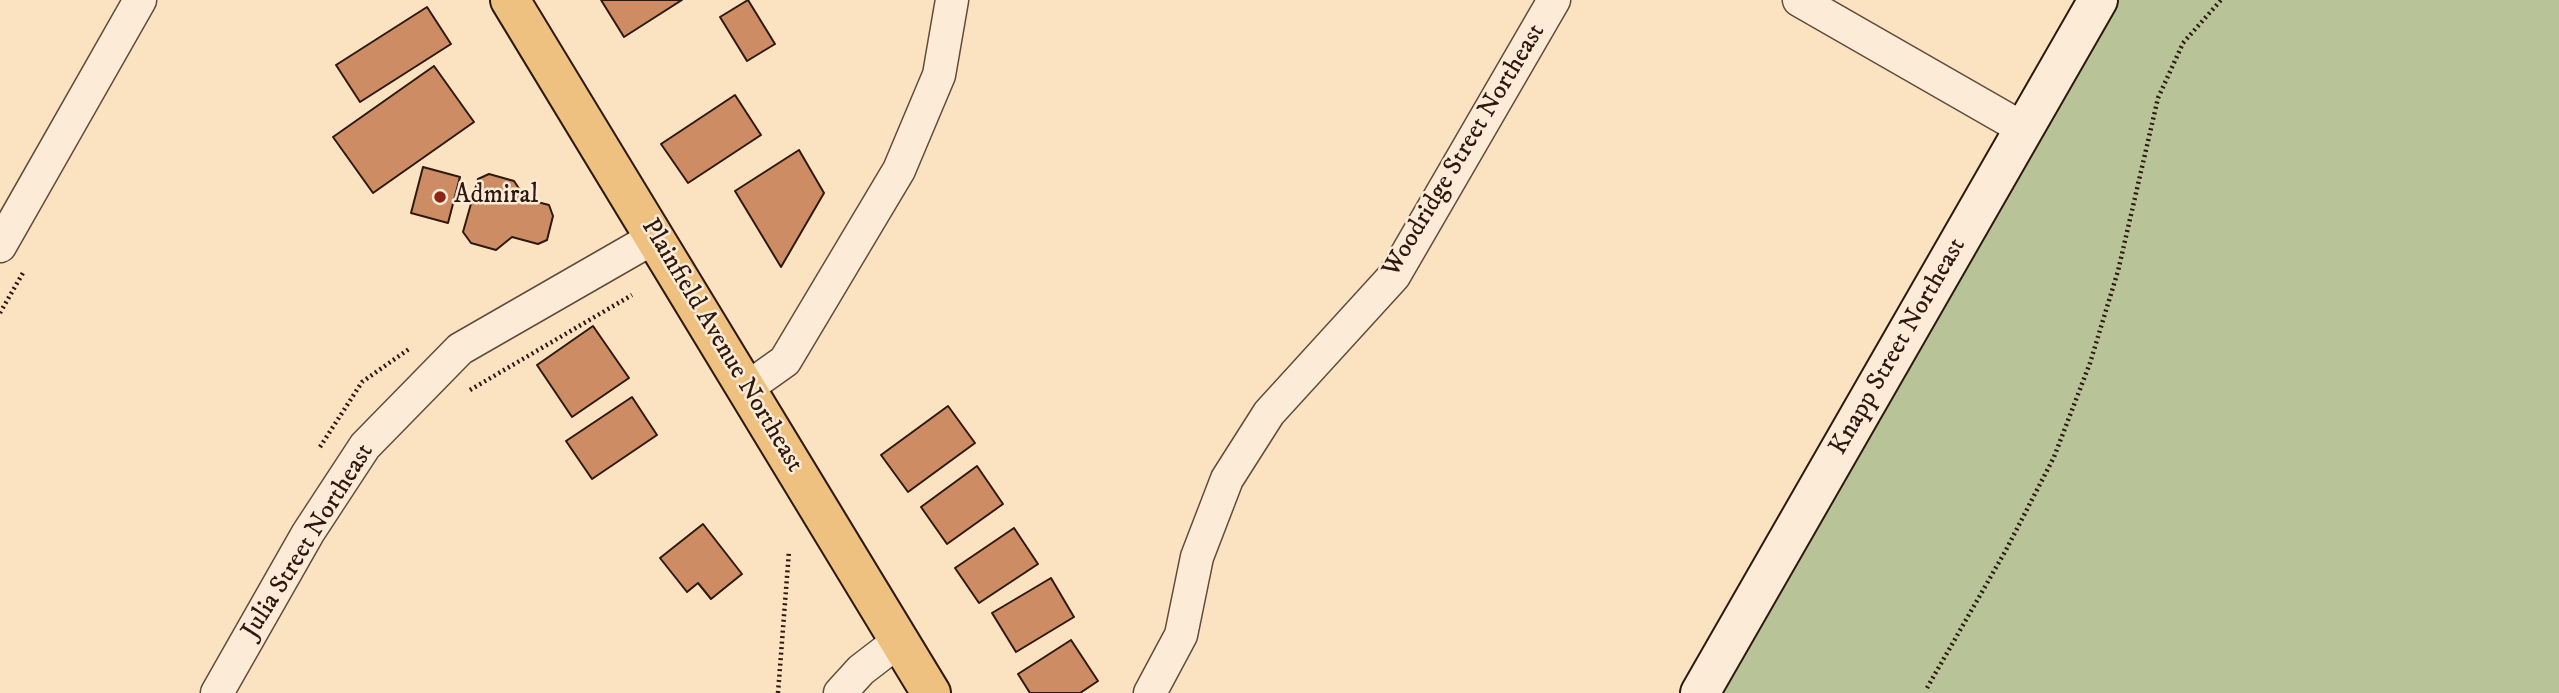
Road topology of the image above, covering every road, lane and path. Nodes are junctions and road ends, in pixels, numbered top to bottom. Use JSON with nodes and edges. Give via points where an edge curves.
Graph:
{"nodes":[{"id":1,"x":140,"y":0,"type":"edge"},
{"id":2,"x":510,"y":0,"type":"edge"},
{"id":3,"x":952,"y":0,"type":"edge"},
{"id":4,"x":1554,"y":0,"type":"edge"},
{"id":5,"x":1799,"y":0,"type":"edge"},
{"id":6,"x":2098,"y":0,"type":"edge"},
{"id":7,"x":2221,"y":0,"type":"edge"},
{"id":8,"x":2024,"y":129,"type":"junction"},
{"id":9,"x":654,"y":237,"type":"junction"},
{"id":10,"x":0,"y":246,"type":"edge"},
{"id":11,"x":632,"y":295,"type":"dead end"},
{"id":12,"x":747,"y":388,"type":"junction"},
{"id":13,"x":469,"y":391,"type":"dead end"},
{"id":14,"x":789,"y":551,"type":"dead end"},
{"id":15,"x":900,"y":640,"type":"junction"},
{"id":16,"x":1927,"y":688,"type":"dead end"},
{"id":17,"x":217,"y":693,"type":"edge"},
{"id":18,"x":778,"y":693,"type":"edge"},
{"id":19,"x":840,"y":693,"type":"edge"},
{"id":20,"x":931,"y":693,"type":"edge"},
{"id":21,"x":1150,"y":693,"type":"edge"},
{"id":22,"x":1700,"y":693,"type":"edge"}],
"edges":[{"from":1,"to":10,"type":"street"},
{"from":2,"to":9,"type":"main road","name":"Plainfield Avenue Northeast"},
{"from":3,"to":12,"type":"street","via":[[939,75],[899,170],[786,361]]},
{"from":4,"to":21,"type":"street","name":"Woodridge Street Northeast","via":[[1394,276],[1269,413],[1227,479],[1197,557],[1181,635]]},
{"from":5,"to":8,"type":"street"},
{"from":6,"to":8,"type":"main road","name":"Knapp Street Northeast"},
{"from":7,"to":16,"type":"path","via":[[2183,43],[2158,97],[2118,271],[2054,457]]},
{"from":8,"to":22,"type":"main road","name":"Knapp Street Northeast"},
{"from":9,"to":12,"type":"main road","name":"Plainfield Avenue Northeast"},
{"from":9,"to":17,"type":"street","name":"Julia Street Northeast","via":[[460,349],[365,446],[308,533]]},
{"from":11,"to":13,"type":"path"},
{"from":12,"to":15,"type":"main road","name":"Plainfield Avenue Northeast"},
{"from":14,"to":18,"type":"path"},
{"from":15,"to":19,"type":"street","via":[[860,670]]},
{"from":15,"to":20,"type":"main road","name":"Plainfield Avenue Northeast"}]}
